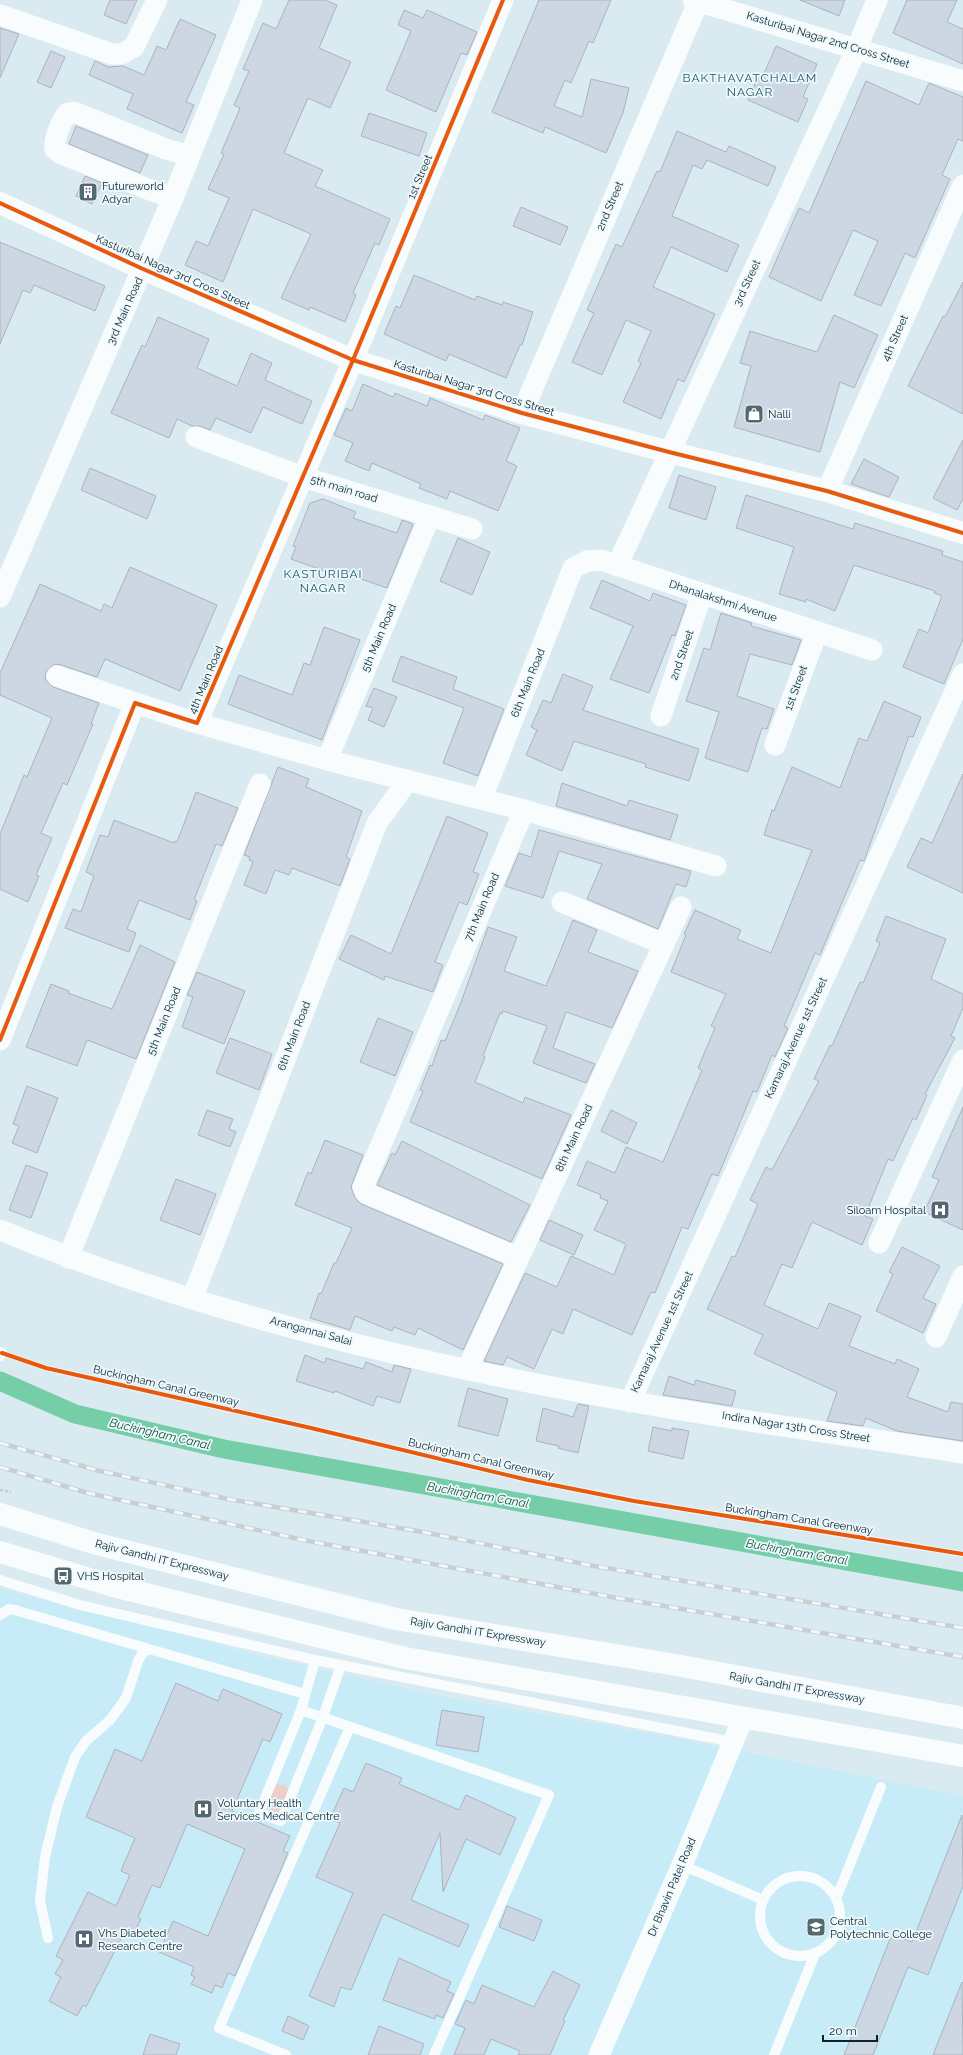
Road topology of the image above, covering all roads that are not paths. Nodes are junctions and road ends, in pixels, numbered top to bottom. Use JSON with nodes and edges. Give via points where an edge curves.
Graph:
{"nodes":[{"id":1,"x":157,"y":0,"type":"edge"},
{"id":2,"x":252,"y":0,"type":"edge"},
{"id":3,"x":503,"y":0,"type":"edge"},
{"id":4,"x":697,"y":0,"type":"edge"},
{"id":5,"x":877,"y":0,"type":"edge"},
{"id":6,"x":0,"y":15,"type":"edge"},
{"id":7,"x":857,"y":48,"type":"junction"},
{"id":8,"x":963,"y":80,"type":"edge"},
{"id":9,"x":190,"y":156,"type":"junction"},
{"id":10,"x":963,"y":185,"type":"edge"},
{"id":11,"x":173,"y":198,"type":"junction"},
{"id":12,"x":0,"y":203,"type":"edge"},
{"id":13,"x":143,"y":269,"type":"junction"},
{"id":14,"x":353,"y":360,"type":"junction"},
{"id":15,"x":522,"y":413,"type":"junction"},
{"id":16,"x":196,"y":437,"type":"dead end"},
{"id":17,"x":669,"y":452,"type":"junction"},
{"id":18,"x":304,"y":477,"type":"junction"},
{"id":19,"x":828,"y":491,"type":"junction"},
{"id":20,"x":430,"y":516,"type":"junction"},
{"id":21,"x":472,"y":529,"type":"dead end"},
{"id":22,"x":963,"y":532,"type":"edge"},
{"id":23,"x":617,"y":566,"type":"junction"},
{"id":24,"x":574,"y":568,"type":"joint"},
{"id":25,"x":702,"y":594,"type":"junction"},
{"id":26,"x":0,"y":597,"type":"edge"},
{"id":27,"x":817,"y":632,"type":"junction"},
{"id":28,"x":872,"y":650,"type":"dead end"},
{"id":29,"x":963,"y":674,"type":"edge"},
{"id":30,"x":58,"y":676,"type":"dead end"},
{"id":31,"x":135,"y":703,"type":"junction"},
{"id":32,"x":661,"y":716,"type":"dead end"},
{"id":33,"x":198,"y":723,"type":"junction"},
{"id":34,"x":775,"y":745,"type":"dead end"},
{"id":35,"x":327,"y":760,"type":"junction"},
{"id":36,"x":408,"y":780,"type":"junction"},
{"id":37,"x":260,"y":784,"type":"dead end"},
{"id":38,"x":482,"y":798,"type":"junction"},
{"id":39,"x":524,"y":810,"type":"junction"},
{"id":40,"x":716,"y":866,"type":"dead end"},
{"id":41,"x":562,"y":902,"type":"dead end"},
{"id":42,"x":681,"y":907,"type":"dead end"},
{"id":43,"x":663,"y":944,"type":"junction"},
{"id":44,"x":0,"y":1040,"type":"edge"},
{"id":45,"x":963,"y":1060,"type":"edge"},
{"id":46,"x":0,"y":1230,"type":"edge"},
{"id":47,"x":879,"y":1243,"type":"dead end"},
{"id":48,"x":68,"y":1258,"type":"junction"},
{"id":49,"x":519,"y":1258,"type":"junction"},
{"id":50,"x":963,"y":1276,"type":"edge"},
{"id":51,"x":192,"y":1299,"type":"junction"},
{"id":52,"x":936,"y":1337,"type":"dead end"},
{"id":53,"x":0,"y":1352,"type":"edge"},
{"id":54,"x":0,"y":1356,"type":"edge"},
{"id":55,"x":467,"y":1370,"type":"junction"},
{"id":56,"x":630,"y":1402,"type":"junction"},
{"id":57,"x":963,"y":1453,"type":"edge"},
{"id":58,"x":0,"y":1514,"type":"edge"},
{"id":59,"x":0,"y":1552,"type":"edge"},
{"id":60,"x":0,"y":1580,"type":"edge"},
{"id":61,"x":0,"y":1615,"type":"edge"},
{"id":62,"x":149,"y":1649,"type":"junction"},
{"id":63,"x":315,"y":1660,"type":"junction"},
{"id":64,"x":341,"y":1665,"type":"junction"},
{"id":65,"x":306,"y":1694,"type":"junction"},
{"id":66,"x":301,"y":1710,"type":"junction"},
{"id":67,"x":323,"y":1718,"type":"junction"},
{"id":68,"x":743,"y":1718,"type":"junction"},
{"id":69,"x":963,"y":1718,"type":"edge"},
{"id":70,"x":350,"y":1727,"type":"junction"},
{"id":71,"x":733,"y":1742,"type":"junction"},
{"id":72,"x":963,"y":1756,"type":"edge"},
{"id":73,"x":881,"y":1787,"type":"dead end"},
{"id":74,"x":682,"y":1865,"type":"junction"},
{"id":75,"x":836,"y":1899,"type":"junction"},
{"id":76,"x":763,"y":1900,"type":"junction"},
{"id":77,"x":48,"y":1938,"type":"dead end"},
{"id":78,"x":815,"y":1954,"type":"junction"},
{"id":79,"x":286,"y":2055,"type":"edge"},
{"id":80,"x":434,"y":2055,"type":"edge"},
{"id":81,"x":599,"y":2055,"type":"edge"},
{"id":82,"x":774,"y":2055,"type":"edge"}],
"edges":[{"from":1,"to":6,"type":"street","via":[[134,47],[122,54],[112,54]]},
{"from":2,"to":9,"type":"street","name":"3rd Main Road"},
{"from":3,"to":14,"type":"street","name":"1st Street"},
{"from":4,"to":7,"type":"street","name":"Kasturibai Nagar 2nd Cross Street"},
{"from":4,"to":15,"type":"street","name":"2nd Street"},
{"from":5,"to":7,"type":"street","name":"3rd Street"},
{"from":7,"to":8,"type":"street","name":"Kasturibai Nagar 2nd Cross Street"},
{"from":7,"to":17,"type":"street","name":"3rd Street"},
{"from":9,"to":11,"type":"street","name":"3rd Main Road"},
{"from":9,"to":11,"type":"street","via":[[74,112],[65,116],[54,143],[55,149],[60,153]]},
{"from":10,"to":19,"type":"street","name":"4th Street"},
{"from":11,"to":13,"type":"street","name":"3rd Main Road"},
{"from":12,"to":13,"type":"main road","name":"Kasturibai Nagar 3rd Cross Street"},
{"from":13,"to":14,"type":"main road","name":"Kasturibai Nagar 3rd Cross Street"},
{"from":13,"to":26,"type":"street","name":"3rd Main Road"},
{"from":14,"to":15,"type":"main road","name":"Kasturibai Nagar 3rd Cross Street"},
{"from":14,"to":18,"type":"street","name":"4th Main Road"},
{"from":15,"to":17,"type":"main road","name":"Kasturibai Nagar 3rd Cross Street"},
{"from":16,"to":18,"type":"street","name":"5th main road"},
{"from":17,"to":19,"type":"main road","name":"Kasturibai Nagar 3rd Cross Street"},
{"from":17,"to":23,"type":"street","name":"3rd Street"},
{"from":18,"to":20,"type":"street","name":"5th main road"},
{"from":18,"to":33,"type":"street","name":"4th Main Road"},
{"from":19,"to":22,"type":"main road","name":"Kasturibai Nagar 3rd Cross Street"},
{"from":20,"to":21,"type":"street","name":"5th main road"},
{"from":20,"to":35,"type":"street","name":"5th Main Road"},
{"from":23,"to":24,"type":"street","name":"Dhanalakshmi Avenue","via":[[601,560],[587,561]]},
{"from":23,"to":25,"type":"street","name":"Dhanalakshmi Avenue"},
{"from":24,"to":38,"type":"street","name":"6th Main Road"},
{"from":25,"to":27,"type":"street","name":"Dhanalakshmi Avenue"},
{"from":25,"to":32,"type":"street","name":"2nd Street"},
{"from":27,"to":28,"type":"street","name":"Dhanalakshmi Avenue"},
{"from":27,"to":34,"type":"street","name":"1st Street"},
{"from":29,"to":56,"type":"street","name":"Kamaraj Avenue 1st Street"},
{"from":30,"to":31,"type":"street","name":"4th Main Road"},
{"from":31,"to":33,"type":"street","name":"4th Main Road"},
{"from":31,"to":44,"type":"street"},
{"from":33,"to":35,"type":"street"},
{"from":35,"to":36,"type":"street"},
{"from":36,"to":38,"type":"street"},
{"from":36,"to":51,"type":"street","name":"6th Main Road","via":[[377,823]]},
{"from":37,"to":48,"type":"street","name":"5th Main Road"},
{"from":38,"to":39,"type":"street"},
{"from":39,"to":40,"type":"street"},
{"from":39,"to":49,"type":"street","name":"7th Main Road","via":[[363,1187],[366,1193]]},
{"from":41,"to":43,"type":"street"},
{"from":42,"to":43,"type":"street","name":"8th Main Road"},
{"from":43,"to":49,"type":"street","name":"8th Main Road"},
{"from":45,"to":47,"type":"street"},
{"from":46,"to":48,"type":"street","name":"Arangannai Salai"},
{"from":48,"to":51,"type":"street","name":"Arangannai Salai"},
{"from":49,"to":55,"type":"street","name":"8th Main Road"},
{"from":50,"to":52,"type":"street"},
{"from":51,"to":55,"type":"street","name":"Arangannai Salai"},
{"from":53,"to":54,"type":"lane"},
{"from":55,"to":56,"type":"street","name":"Arangannai Salai"},
{"from":56,"to":57,"type":"street","name":"Indira Nagar 13th Cross Street"},
{"from":58,"to":69,"type":"main road","name":"Rajiv Gandhi IT Expressway","via":[[97,1544],[396,1619],[676,1665]]},
{"from":59,"to":68,"type":"main road","via":[[113,1586],[405,1658]]},
{"from":60,"to":63,"type":"lane","via":[[80,1605]]},
{"from":61,"to":62,"type":"lane","via":[[15,1610]]},
{"from":62,"to":65,"type":"lane"},
{"from":62,"to":77,"type":"lane","via":[[138,1661],[126,1698],[110,1720],[86,1742],[75,1757],[57,1807],[45,1857],[40,1901]]},
{"from":63,"to":64,"type":"lane"},
{"from":63,"to":65,"type":"lane"},
{"from":64,"to":67,"type":"lane"},
{"from":64,"to":71,"type":"lane"},
{"from":65,"to":66,"type":"lane"},
{"from":66,"to":67,"type":"lane"},
{"from":66,"to":67,"type":"lane","via":[[259,1812],[281,1821]]},
{"from":67,"to":70,"type":"lane"},
{"from":68,"to":71,"type":"street","name":"Dr Bhavin Patel Road"},
{"from":68,"to":72,"type":"main road"},
{"from":70,"to":79,"type":"lane","via":[[219,2028]]},
{"from":70,"to":80,"type":"lane","via":[[549,1795]]},
{"from":71,"to":74,"type":"street","name":"Dr Bhavin Patel Road"},
{"from":73,"to":75,"type":"lane"},
{"from":74,"to":76,"type":"lane"},
{"from":74,"to":81,"type":"street","name":"Dr Bhavin Patel Road"},
{"from":75,"to":76,"type":"lane","via":[[828,1888],[818,1881],[806,1877],[793,1877],[781,1881],[770,1889]]},
{"from":75,"to":78,"type":"lane","via":[[840,1911],[839,1924],[830,1942]]},
{"from":76,"to":78,"type":"lane","via":[[760,1924],[771,1944],[780,1952],[792,1956]]},
{"from":78,"to":82,"type":"lane"}]}
